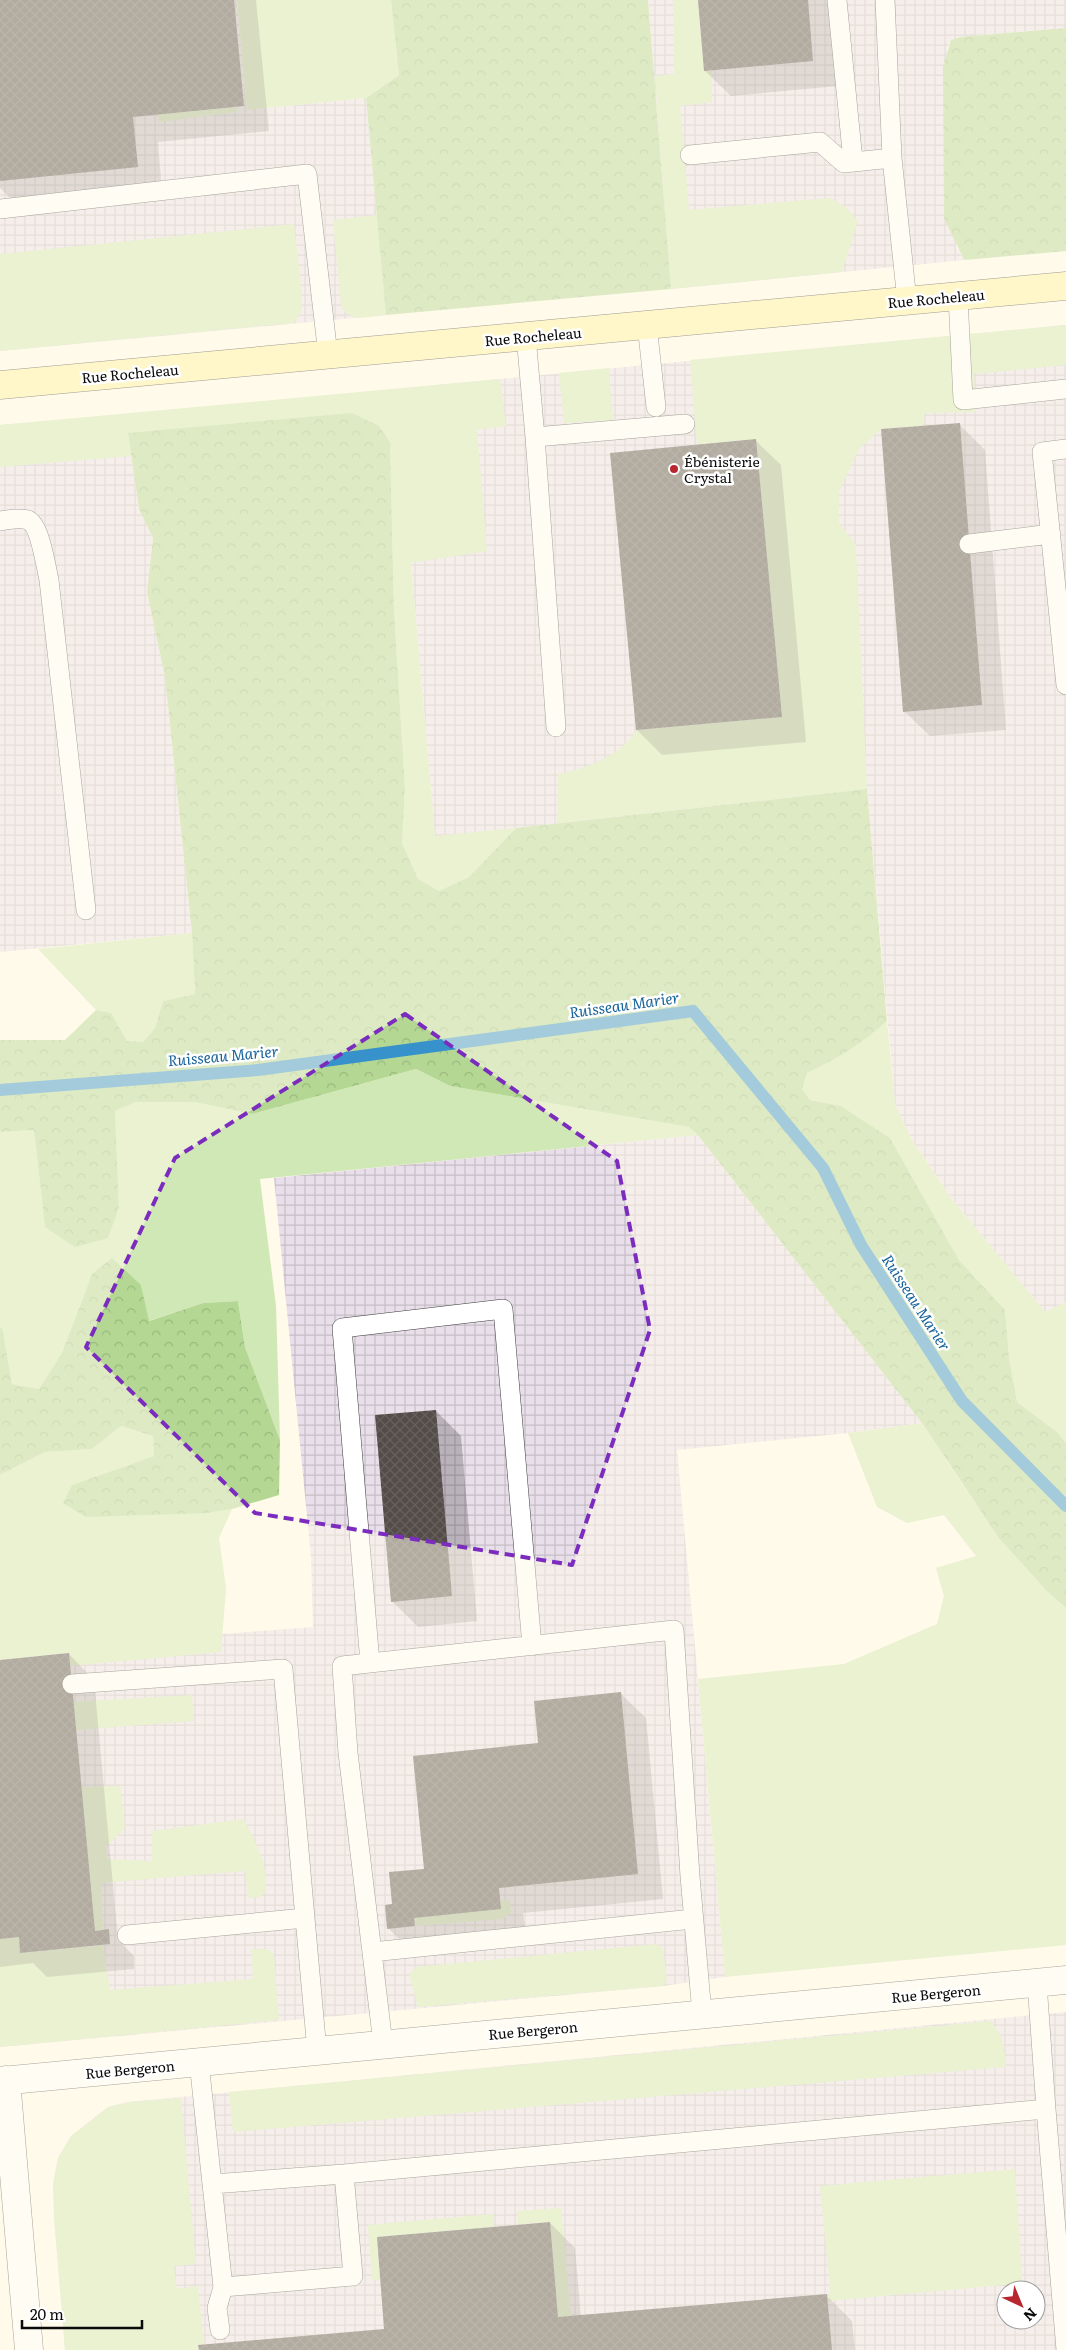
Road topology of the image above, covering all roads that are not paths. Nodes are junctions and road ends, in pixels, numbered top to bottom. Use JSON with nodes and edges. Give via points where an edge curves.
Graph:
{"nodes":[{"id":1,"x":838,"y":0,"type":"edge"},
{"id":2,"x":885,"y":0,"type":"edge"},
{"id":3,"x":690,"y":155,"type":"dead end"},
{"id":4,"x":892,"y":158,"type":"junction"},
{"id":5,"x":853,"y":161,"type":"junction"},
{"id":6,"x":0,"y":209,"type":"edge"},
{"id":7,"x":1066,"y":286,"type":"edge"},
{"id":8,"x":958,"y":296,"type":"junction"},
{"id":9,"x":907,"y":301,"type":"junction"},
{"id":10,"x":647,"y":325,"type":"junction"},
{"id":11,"x":526,"y":336,"type":"junction"},
{"id":12,"x":328,"y":355,"type":"junction"},
{"id":13,"x":0,"y":385,"type":"edge"},
{"id":14,"x":1066,"y":389,"type":"edge"},
{"id":15,"x":656,"y":407,"type":"dead end"},
{"id":16,"x":685,"y":424,"type":"dead end"},
{"id":17,"x":535,"y":437,"type":"junction"},
{"id":18,"x":1066,"y":449,"type":"edge"},
{"id":19,"x":0,"y":521,"type":"edge"},
{"id":20,"x":1051,"y":534,"type":"junction"},
{"id":21,"x":969,"y":544,"type":"dead end"},
{"id":22,"x":1066,"y":685,"type":"edge"},
{"id":23,"x":556,"y":727,"type":"dead end"},
{"id":24,"x":86,"y":910,"type":"dead end"},
{"id":25,"x":532,"y":1646,"type":"junction"},
{"id":26,"x":370,"y":1663,"type":"junction"},
{"id":27,"x":72,"y":1684,"type":"dead end"},
{"id":28,"x":305,"y":1918,"type":"junction"},
{"id":29,"x":693,"y":1919,"type":"junction"},
{"id":30,"x":127,"y":1935,"type":"dead end"},
{"id":31,"x":372,"y":1952,"type":"junction"},
{"id":32,"x":1066,"y":1980,"type":"edge"},
{"id":33,"x":1036,"y":1983,"type":"junction"},
{"id":34,"x":702,"y":2014,"type":"junction"},
{"id":35,"x":383,"y":2044,"type":"junction"},
{"id":36,"x":317,"y":2051,"type":"junction"},
{"id":37,"x":199,"y":2062,"type":"junction"},
{"id":38,"x":3,"y":2080,"type":"edge"},
{"id":39,"x":1046,"y":2109,"type":"junction"},
{"id":40,"x":344,"y":2174,"type":"junction"},
{"id":41,"x":212,"y":2184,"type":"junction"},
{"id":42,"x":223,"y":2287,"type":"junction"},
{"id":43,"x":220,"y":2330,"type":"dead end"},
{"id":44,"x":29,"y":2350,"type":"edge"},
{"id":45,"x":1066,"y":2350,"type":"edge"}],
"edges":[{"from":1,"to":5,"type":"lane"},
{"from":2,"to":4,"type":"lane"},
{"from":3,"to":5,"type":"lane","via":[[820,142],[844,163]]},
{"from":4,"to":5,"type":"lane"},
{"from":4,"to":9,"type":"lane"},
{"from":6,"to":12,"type":"lane","via":[[307,174]]},
{"from":7,"to":8,"type":"street","name":"Rue Rocheleau"},
{"from":8,"to":9,"type":"street","name":"Rue Rocheleau"},
{"from":8,"to":14,"type":"lane","via":[[963,400]]},
{"from":9,"to":10,"type":"street","name":"Rue Rocheleau"},
{"from":10,"to":11,"type":"street","name":"Rue Rocheleau"},
{"from":10,"to":15,"type":"lane"},
{"from":11,"to":12,"type":"street","name":"Rue Rocheleau"},
{"from":11,"to":17,"type":"lane"},
{"from":12,"to":13,"type":"street","name":"Rue Rocheleau"},
{"from":16,"to":17,"type":"lane"},
{"from":17,"to":23,"type":"lane"},
{"from":18,"to":20,"type":"lane","via":[[1042,452]]},
{"from":19,"to":24,"type":"lane","via":[[19,519],[32,523],[37,530],[49,580]]},
{"from":20,"to":21,"type":"lane"},
{"from":20,"to":22,"type":"lane"},
{"from":25,"to":26,"type":"lane"},
{"from":25,"to":26,"type":"lane","via":[[503,1309],[342,1328]]},
{"from":25,"to":29,"type":"lane","via":[[674,1630]]},
{"from":26,"to":31,"type":"lane","via":[[342,1666],[348,1753]]},
{"from":27,"to":28,"type":"lane","via":[[283,1669]]},
{"from":28,"to":30,"type":"lane"},
{"from":28,"to":36,"type":"lane"},
{"from":29,"to":31,"type":"lane"},
{"from":29,"to":34,"type":"lane"},
{"from":31,"to":35,"type":"lane"},
{"from":32,"to":33,"type":"street","name":"Rue Bergeron"},
{"from":33,"to":34,"type":"street","name":"Rue Bergeron"},
{"from":33,"to":39,"type":"lane"},
{"from":34,"to":35,"type":"street","name":"Rue Bergeron"},
{"from":35,"to":36,"type":"street","name":"Rue Bergeron"},
{"from":36,"to":37,"type":"street","name":"Rue Bergeron"},
{"from":37,"to":38,"type":"street","name":"Rue Bergeron"},
{"from":37,"to":41,"type":"lane"},
{"from":38,"to":44,"type":"street"},
{"from":39,"to":40,"type":"lane"},
{"from":39,"to":45,"type":"lane"},
{"from":40,"to":41,"type":"lane"},
{"from":40,"to":42,"type":"lane","via":[[352,2276]]},
{"from":41,"to":42,"type":"lane"},
{"from":42,"to":43,"type":"lane","via":[[217,2308]]}]}
